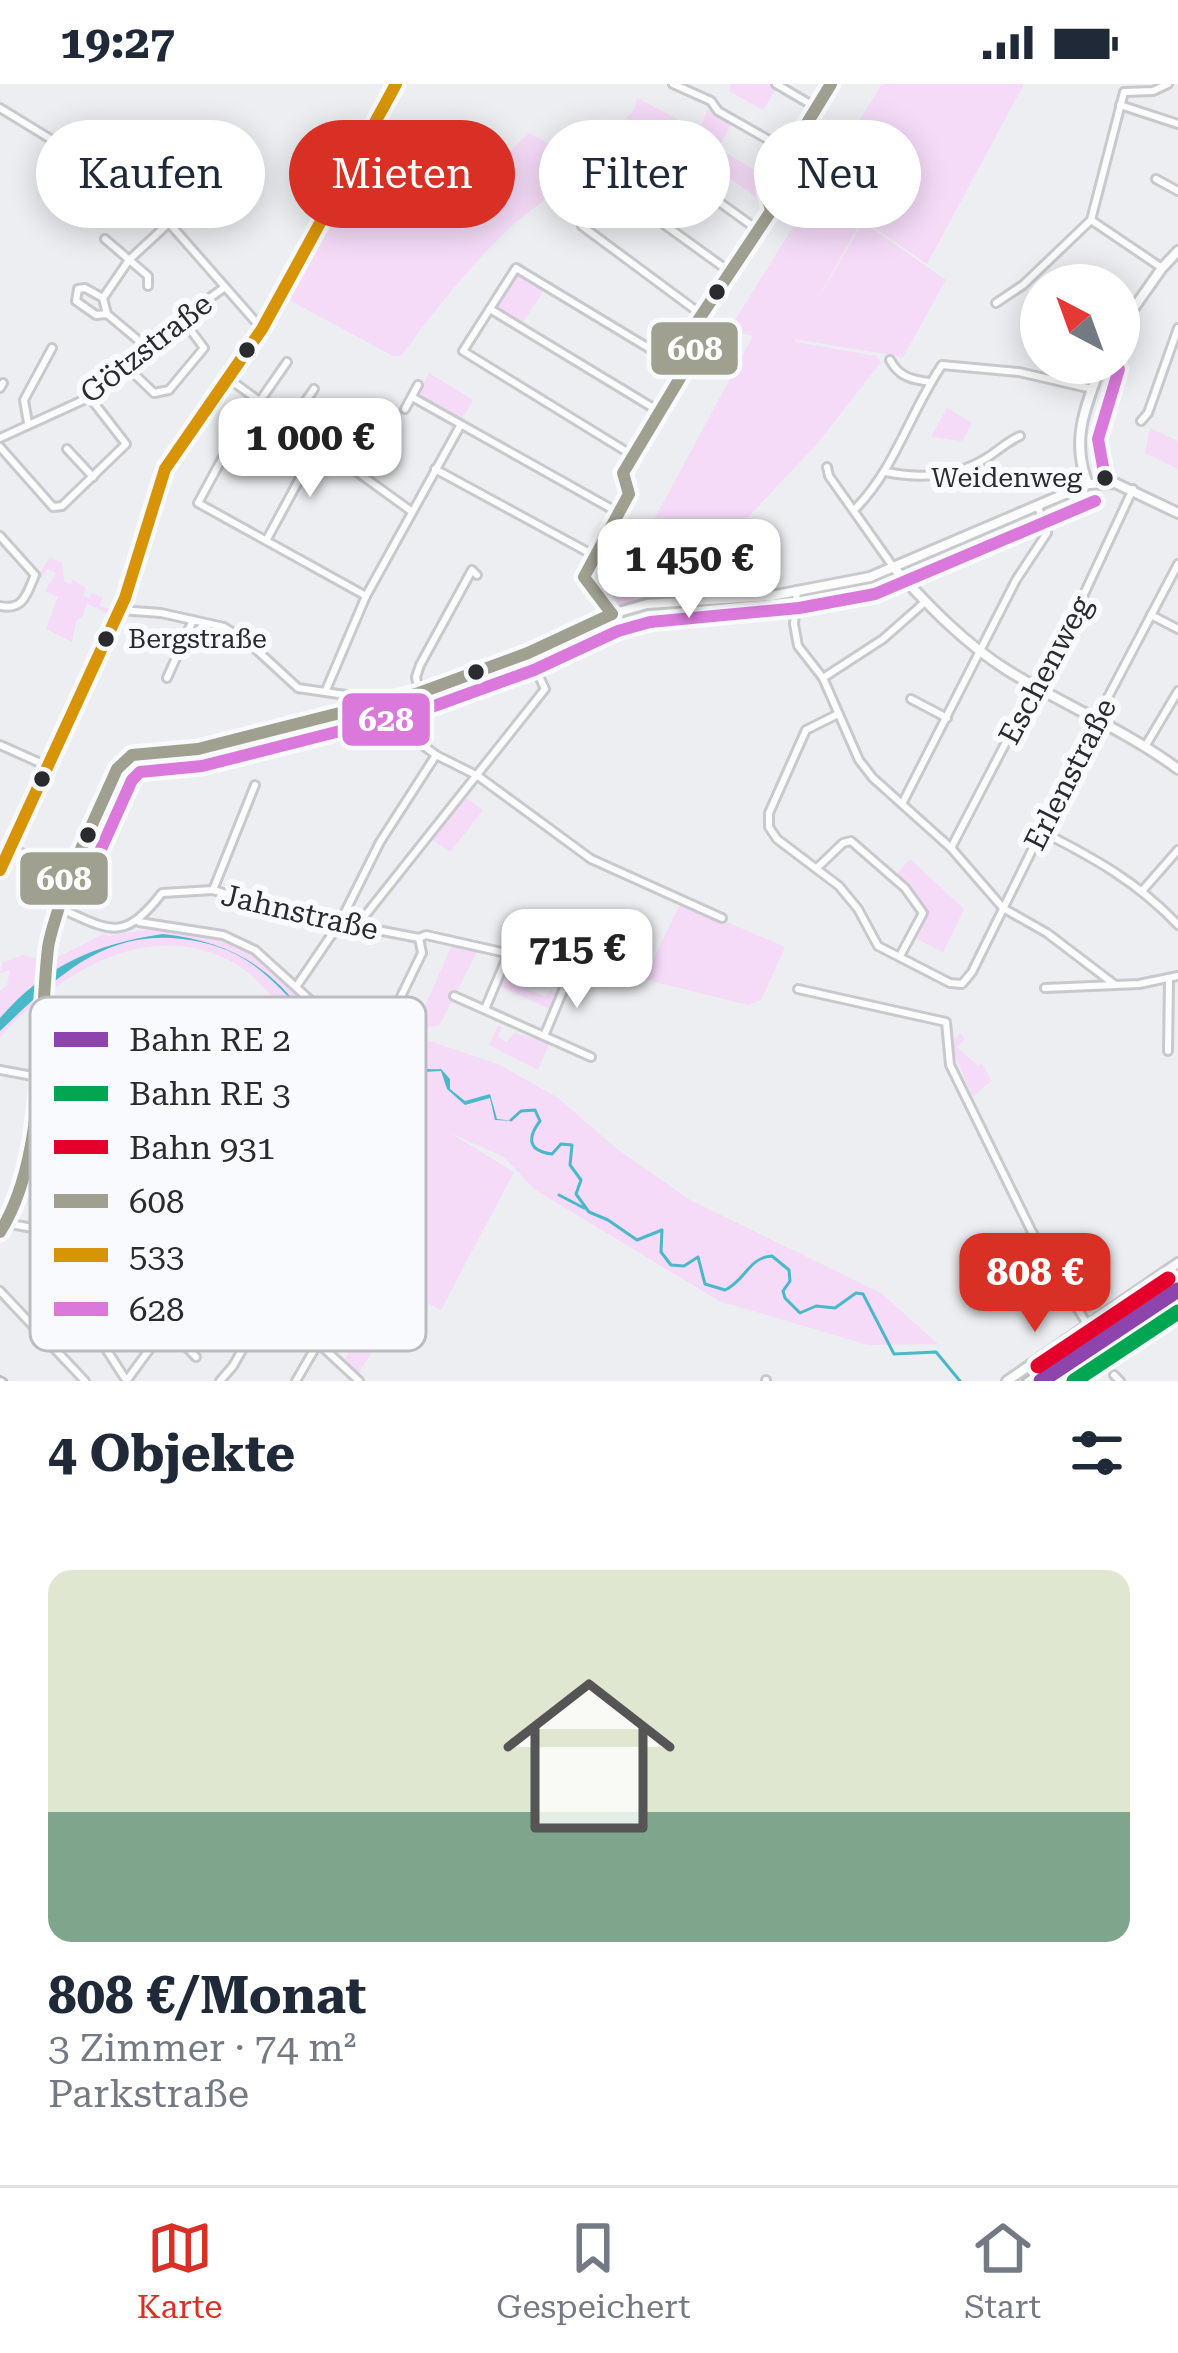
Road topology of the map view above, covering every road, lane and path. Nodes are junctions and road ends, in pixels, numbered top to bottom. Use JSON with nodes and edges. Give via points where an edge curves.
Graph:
{"nodes":[{"id":1,"x":396,"y":84,"type":"edge"},
{"id":2,"x":673,"y":84,"type":"edge"},
{"id":3,"x":776,"y":84,"type":"edge"},
{"id":4,"x":831,"y":84,"type":"edge"},
{"id":5,"x":1168,"y":84,"type":"edge"},
{"id":6,"x":1120,"y":105,"type":"junction"},
{"id":7,"x":817,"y":108,"type":"junction"},
{"id":8,"x":0,"y":109,"type":"edge"},
{"id":9,"x":810,"y":120,"type":"edge"},
{"id":10,"x":1178,"y":124,"type":"edge"},
{"id":11,"x":36,"y":130,"type":"edge"},
{"id":12,"x":754,"y":132,"type":"edge"},
{"id":13,"x":1156,"y":179,"type":"dead end"},
{"id":14,"x":1178,"y":191,"type":"edge"},
{"id":15,"x":730,"y":210,"type":"edge"},
{"id":16,"x":1091,"y":220,"type":"junction"},
{"id":17,"x":164,"y":228,"type":"edge"},
{"id":18,"x":175,"y":228,"type":"edge"},
{"id":19,"x":585,"y":228,"type":"edge"},
{"id":20,"x":669,"y":228,"type":"edge"},
{"id":21,"x":758,"y":230,"type":"joint"},
{"id":22,"x":105,"y":239,"type":"dead end"},
{"id":23,"x":1178,"y":251,"type":"edge"},
{"id":24,"x":130,"y":260,"type":"junction"},
{"id":25,"x":1162,"y":268,"type":"junction"},
{"id":26,"x":730,"y":272,"type":"junction"},
{"id":27,"x":148,"y":286,"type":"dead end"},
{"id":28,"x":226,"y":286,"type":"junction"},
{"id":29,"x":103,"y":298,"type":"junction"},
{"id":30,"x":1140,"y":299,"type":"edge"},
{"id":31,"x":996,"y":302,"type":"dead end"},
{"id":32,"x":490,"y":309,"type":"junction"},
{"id":33,"x":106,"y":314,"type":"junction"},
{"id":34,"x":701,"y":315,"type":"junction"},
{"id":35,"x":182,"y":319,"type":"junction"},
{"id":36,"x":1178,"y":328,"type":"edge"},
{"id":37,"x":262,"y":329,"type":"junction"},
{"id":38,"x":144,"y":345,"type":"junction"},
{"id":39,"x":52,"y":348,"type":"dead end"},
{"id":40,"x":890,"y":360,"type":"dead end"},
{"id":41,"x":286,"y":362,"type":"dead end"},
{"id":42,"x":125,"y":365,"type":"junction"},
{"id":43,"x":685,"y":370,"type":"junction"},
{"id":44,"x":229,"y":379,"type":"junction"},
{"id":45,"x":931,"y":382,"type":"junction"},
{"id":46,"x":1094,"y":384,"type":"edge"},
{"id":47,"x":418,"y":385,"type":"dead end"},
{"id":48,"x":1092,"y":388,"type":"junction"},
{"id":49,"x":314,"y":389,"type":"dead end"},
{"id":50,"x":90,"y":397,"type":"junction"},
{"id":51,"x":412,"y":398,"type":"junction"},
{"id":52,"x":260,"y":400,"type":"junction"},
{"id":53,"x":405,"y":409,"type":"dead end"},
{"id":54,"x":660,"y":412,"type":"junction"},
{"id":55,"x":339,"y":417,"type":"dead end"},
{"id":56,"x":1141,"y":421,"type":"dead end"},
{"id":57,"x":291,"y":422,"type":"junction"},
{"id":58,"x":28,"y":423,"type":"junction"},
{"id":59,"x":460,"y":426,"type":"junction"},
{"id":60,"x":1020,"y":436,"type":"dead end"},
{"id":61,"x":0,"y":442,"type":"edge"},
{"id":62,"x":319,"y":443,"type":"junction"},
{"id":63,"x":67,"y":449,"type":"dead end"},
{"id":64,"x":633,"y":456,"type":"junction"},
{"id":65,"x":827,"y":467,"type":"dead end"},
{"id":66,"x":435,"y":470,"type":"junction"},
{"id":67,"x":886,"y":472,"type":"junction"},
{"id":68,"x":93,"y":477,"type":"junction"},
{"id":69,"x":1088,"y":484,"type":"junction"},
{"id":70,"x":1133,"y":489,"type":"junction"},
{"id":71,"x":1038,"y":507,"type":"junction"},
{"id":72,"x":855,"y":509,"type":"junction"},
{"id":73,"x":411,"y":511,"type":"junction"},
{"id":74,"x":619,"y":513,"type":"junction"},
{"id":75,"x":1178,"y":513,"type":"edge"},
{"id":76,"x":0,"y":536,"type":"edge"},
{"id":77,"x":267,"y":539,"type":"junction"},
{"id":78,"x":595,"y":556,"type":"junction"},
{"id":79,"x":1178,"y":564,"type":"edge"},
{"id":80,"x":895,"y":569,"type":"junction"},
{"id":81,"x":477,"y":575,"type":"dead end"},
{"id":82,"x":797,"y":590,"type":"junction"},
{"id":83,"x":366,"y":596,"type":"junction"},
{"id":84,"x":925,"y":602,"type":"junction"},
{"id":85,"x":0,"y":606,"type":"edge"},
{"id":86,"x":119,"y":610,"type":"junction"},
{"id":87,"x":612,"y":614,"type":"junction"},
{"id":88,"x":1151,"y":615,"type":"junction"},
{"id":89,"x":193,"y":620,"type":"junction"},
{"id":90,"x":1178,"y":629,"type":"edge"},
{"id":91,"x":981,"y":651,"type":"junction"},
{"id":92,"x":528,"y":652,"type":"junction"},
{"id":93,"x":167,"y":678,"type":"dead end"},
{"id":94,"x":823,"y":678,"type":"junction"},
{"id":95,"x":1036,"y":686,"type":"junction"},
{"id":96,"x":326,"y":691,"type":"junction"},
{"id":97,"x":1178,"y":691,"type":"edge"},
{"id":98,"x":419,"y":693,"type":"junction"},
{"id":99,"x":911,"y":699,"type":"dead end"},
{"id":100,"x":368,"y":706,"type":"junction"},
{"id":101,"x":838,"y":714,"type":"junction"},
{"id":102,"x":947,"y":718,"type":"junction"},
{"id":103,"x":1097,"y":718,"type":"junction"},
{"id":104,"x":0,"y":745,"type":"edge"},
{"id":105,"x":1146,"y":745,"type":"junction"},
{"id":106,"x":436,"y":754,"type":"junction"},
{"id":107,"x":47,"y":766,"type":"junction"},
{"id":108,"x":1178,"y":769,"type":"edge"},
{"id":109,"x":478,"y":776,"type":"junction"},
{"id":110,"x":255,"y":785,"type":"dead end"},
{"id":111,"x":902,"y":804,"type":"junction"},
{"id":112,"x":1041,"y":832,"type":"junction"},
{"id":113,"x":951,"y":848,"type":"junction"},
{"id":114,"x":11,"y":849,"type":"junction"},
{"id":115,"x":1178,"y":850,"type":"edge"},
{"id":116,"x":818,"y":867,"type":"junction"},
{"id":117,"x":0,"y":870,"type":"edge"},
{"id":118,"x":64,"y":876,"type":"junction"},
{"id":119,"x":213,"y":890,"type":"junction"},
{"id":120,"x":1142,"y":891,"type":"junction"},
{"id":121,"x":57,"y":907,"type":"junction"},
{"id":122,"x":1003,"y":908,"type":"junction"},
{"id":123,"x":722,"y":918,"type":"dead end"},
{"id":124,"x":140,"y":922,"type":"junction"},
{"id":125,"x":339,"y":924,"type":"junction"},
{"id":126,"x":1178,"y":925,"type":"edge"},
{"id":127,"x":356,"y":926,"type":"junction"},
{"id":128,"x":419,"y":938,"type":"junction"},
{"id":129,"x":508,"y":956,"type":"junction"},
{"id":130,"x":900,"y":957,"type":"junction"},
{"id":131,"x":572,"y":969,"type":"junction"},
{"id":132,"x":600,"y":974,"type":"dead end"},
{"id":133,"x":1178,"y":976,"type":"edge"},
{"id":134,"x":1168,"y":980,"type":"junction"},
{"id":135,"x":1114,"y":984,"type":"junction"},
{"id":136,"x":296,"y":987,"type":"junction"},
{"id":137,"x":1045,"y":988,"type":"dead end"},
{"id":138,"x":797,"y":989,"type":"dead end"},
{"id":139,"x":454,"y":996,"type":"dead end"},
{"id":140,"x":46,"y":997,"type":"edge"},
{"id":141,"x":307,"y":997,"type":"edge"},
{"id":142,"x":401,"y":997,"type":"edge"},
{"id":143,"x":485,"y":1009,"type":"junction"},
{"id":144,"x":544,"y":1036,"type":"junction"},
{"id":145,"x":1168,"y":1051,"type":"dead end"},
{"id":146,"x":591,"y":1057,"type":"dead end"},
{"id":147,"x":0,"y":1070,"type":"edge"},
{"id":148,"x":30,"y":1076,"type":"edge"},
{"id":149,"x":30,"y":1119,"type":"edge"},
{"id":150,"x":10,"y":1224,"type":"junction"},
{"id":151,"x":30,"y":1228,"type":"edge"},
{"id":152,"x":0,"y":1232,"type":"edge"},
{"id":153,"x":1178,"y":1263,"type":"edge"},
{"id":154,"x":0,"y":1291,"type":"edge"},
{"id":155,"x":1178,"y":1316,"type":"edge"},
{"id":156,"x":30,"y":1322,"type":"edge"},
{"id":157,"x":1166,"y":1324,"type":"dead end"},
{"id":158,"x":1088,"y":1326,"type":"junction"},
{"id":159,"x":57,"y":1351,"type":"edge"},
{"id":160,"x":107,"y":1351,"type":"edge"},
{"id":161,"x":150,"y":1351,"type":"edge"},
{"id":162,"x":191,"y":1351,"type":"edge"},
{"id":163,"x":242,"y":1351,"type":"edge"},
{"id":164,"x":313,"y":1351,"type":"edge"},
{"id":165,"x":327,"y":1351,"type":"edge"},
{"id":166,"x":196,"y":1357,"type":"dead end"},
{"id":167,"x":86,"y":1381,"type":"edge"},
{"id":168,"x":127,"y":1381,"type":"edge"},
{"id":169,"x":220,"y":1381,"type":"edge"},
{"id":170,"x":296,"y":1381,"type":"edge"},
{"id":171,"x":359,"y":1381,"type":"edge"},
{"id":172,"x":1007,"y":1381,"type":"edge"}],
"edges":[{"from":1,"to":37,"type":"street"},
{"from":2,"to":12,"type":"street"},
{"from":3,"to":7,"type":"street"},
{"from":4,"to":7,"type":"street"},
{"from":5,"to":6,"type":"street","via":[[1124,92]]},
{"from":6,"to":10,"type":"street"},
{"from":6,"to":16,"type":"street"},
{"from":7,"to":9,"type":"street"},
{"from":8,"to":11,"type":"street"},
{"from":13,"to":14,"type":"street"},
{"from":15,"to":21,"type":"street"},
{"from":16,"to":25,"type":"street"},
{"from":16,"to":31,"type":"street"},
{"from":17,"to":24,"type":"street"},
{"from":18,"to":28,"type":"street"},
{"from":19,"to":34,"type":"street"},
{"from":20,"to":26,"type":"street"},
{"from":21,"to":26,"type":"street"},
{"from":22,"to":24,"type":"street"},
{"from":23,"to":25,"type":"street"},
{"from":24,"to":27,"type":"street"},
{"from":24,"to":29,"type":"street"},
{"from":25,"to":30,"type":"street"},
{"from":26,"to":34,"type":"street"},
{"from":28,"to":35,"type":"street","name":"Götzstraße"},
{"from":28,"to":37,"type":"street"},
{"from":29,"to":33,"type":"street"},
{"from":29,"to":33,"type":"street","via":[[81,287],[74,296],[96,316]]},
{"from":32,"to":43,"type":"street","via":[[516,268]]},
{"from":32,"to":54,"type":"street"},
{"from":32,"to":64,"type":"street","via":[[464,351]]},
{"from":33,"to":38,"type":"street"},
{"from":34,"to":43,"type":"street"},
{"from":35,"to":38,"type":"street","name":"Götzstraße"},
{"from":35,"to":42,"type":"street","via":[[204,348],[169,390],[154,393]]},
{"from":36,"to":56,"type":"street"},
{"from":37,"to":44,"type":"street"},
{"from":38,"to":42,"type":"street","name":"Götzstraße"},
{"from":39,"to":58,"type":"street","via":[[24,400]]},
{"from":40,"to":45,"type":"street","via":[[910,380]]},
{"from":41,"to":52,"type":"street"},
{"from":42,"to":50,"type":"street","name":"Götzstraße"},
{"from":43,"to":54,"type":"street"},
{"from":44,"to":52,"type":"street"},
{"from":44,"to":86,"type":"street","via":[[165,469]]},
{"from":45,"to":48,"type":"street","via":[[947,363]]},
{"from":45,"to":67,"type":"street"},
{"from":46,"to":48,"type":"street"},
{"from":47,"to":51,"type":"street"},
{"from":48,"to":69,"type":"street","via":[[1078,439]]},
{"from":49,"to":57,"type":"street"},
{"from":50,"to":58,"type":"street","name":"Götzstraße"},
{"from":50,"to":68,"type":"street","via":[[126,444]]},
{"from":51,"to":53,"type":"street"},
{"from":51,"to":59,"type":"street"},
{"from":52,"to":57,"type":"street"},
{"from":52,"to":77,"type":"street","via":[[198,503]]},
{"from":54,"to":64,"type":"street"},
{"from":55,"to":62,"type":"street"},
{"from":57,"to":62,"type":"street"},
{"from":58,"to":61,"type":"street","name":"Götzstraße"},
{"from":59,"to":66,"type":"street"},
{"from":59,"to":74,"type":"street"},
{"from":60,"to":67,"type":"street","via":[[951,473]]},
{"from":61,"to":68,"type":"street","via":[[53,507]]},
{"from":62,"to":73,"type":"street"},
{"from":62,"to":77,"type":"street"},
{"from":63,"to":68,"type":"street"},
{"from":64,"to":74,"type":"street"},
{"from":65,"to":72,"type":"street"},
{"from":66,"to":73,"type":"street"},
{"from":66,"to":78,"type":"street"},
{"from":67,"to":72,"type":"street"},
{"from":69,"to":70,"type":"street"},
{"from":69,"to":71,"type":"street"},
{"from":70,"to":75,"type":"street"},
{"from":70,"to":95,"type":"street","name":"Eschenweg"},
{"from":71,"to":80,"type":"street"},
{"from":71,"to":91,"type":"street","via":[[1047,533]]},
{"from":72,"to":80,"type":"street"},
{"from":73,"to":83,"type":"street"},
{"from":74,"to":78,"type":"street"},
{"from":76,"to":85,"type":"street","via":[[34,574],[22,603]]},
{"from":77,"to":83,"type":"street"},
{"from":78,"to":87,"type":"street","via":[[584,580]]},
{"from":79,"to":88,"type":"street","name":"Erlenstraße"},
{"from":80,"to":82,"type":"street"},
{"from":80,"to":84,"type":"street"},
{"from":81,"to":98,"type":"street","via":[[472,570],[420,664]]},
{"from":82,"to":87,"type":"street"},
{"from":82,"to":94,"type":"street","via":[[794,637]]},
{"from":83,"to":96,"type":"street"},
{"from":84,"to":91,"type":"street"},
{"from":84,"to":94,"type":"street"},
{"from":86,"to":89,"type":"street"},
{"from":86,"to":107,"type":"street"},
{"from":87,"to":92,"type":"street"},
{"from":88,"to":90,"type":"street"},
{"from":88,"to":103,"type":"street","name":"Erlenstraße"},
{"from":89,"to":93,"type":"street"},
{"from":89,"to":96,"type":"street","via":[[248,642],[298,688]]},
{"from":91,"to":95,"type":"street"},
{"from":91,"to":102,"type":"street"},
{"from":92,"to":98,"type":"street"},
{"from":92,"to":109,"type":"street","via":[[545,689]]},
{"from":94,"to":101,"type":"street"},
{"from":95,"to":103,"type":"street"},
{"from":95,"to":113,"type":"street","name":"Eschenweg"},
{"from":96,"to":100,"type":"street"},
{"from":97,"to":105,"type":"street"},
{"from":98,"to":100,"type":"street"},
{"from":99,"to":102,"type":"street"},
{"from":100,"to":106,"type":"street"},
{"from":100,"to":118,"type":"street","via":[[198,748],[132,755],[117,769]]},
{"from":101,"to":111,"type":"street","via":[[860,760]]},
{"from":101,"to":116,"type":"street","via":[[806,730],[768,819],[777,838]]},
{"from":102,"to":111,"type":"street"},
{"from":103,"to":105,"type":"street"},
{"from":103,"to":112,"type":"street","name":"Erlenstraße"},
{"from":104,"to":107,"type":"street"},
{"from":105,"to":108,"type":"street"},
{"from":106,"to":109,"type":"street"},
{"from":106,"to":125,"type":"street"},
{"from":107,"to":114,"type":"street"},
{"from":109,"to":123,"type":"street","via":[[591,859]]},
{"from":109,"to":127,"type":"street"},
{"from":110,"to":119,"type":"street"},
{"from":111,"to":113,"type":"street"},
{"from":112,"to":120,"type":"street"},
{"from":112,"to":122,"type":"street","name":"Erlenstraße"},
{"from":113,"to":122,"type":"street"},
{"from":114,"to":117,"type":"street"},
{"from":114,"to":118,"type":"street"},
{"from":115,"to":120,"type":"street"},
{"from":116,"to":130,"type":"street","via":[[858,909],[875,942]]},
{"from":116,"to":130,"type":"street","via":[[851,841],[905,888],[923,913]]},
{"from":118,"to":121,"type":"street"},
{"from":119,"to":124,"type":"street","name":"Jahnstraße","via":[[162,893]]},
{"from":119,"to":125,"type":"street","name":"Jahnstraße"},
{"from":120,"to":126,"type":"street"},
{"from":121,"to":124,"type":"street","via":[[106,930]]},
{"from":121,"to":140,"type":"street"},
{"from":122,"to":130,"type":"street","name":"Erlenstraße","via":[[962,983]]},
{"from":122,"to":135,"type":"street"},
{"from":124,"to":136,"type":"street","via":[[223,935],[255,950]]},
{"from":125,"to":127,"type":"street","name":"Jahnstraße"},
{"from":125,"to":136,"type":"street"},
{"from":127,"to":128,"type":"street","name":"Jahnstraße"},
{"from":128,"to":129,"type":"street","name":"Jahnstraße"},
{"from":128,"to":142,"type":"street","via":[[422,953]]},
{"from":129,"to":131,"type":"street","name":"Jahnstraße"},
{"from":129,"to":143,"type":"street"},
{"from":131,"to":132,"type":"street","name":"Jahnstraße"},
{"from":131,"to":144,"type":"street"},
{"from":133,"to":134,"type":"street"},
{"from":134,"to":135,"type":"street"},
{"from":134,"to":145,"type":"street"},
{"from":135,"to":137,"type":"street"},
{"from":136,"to":141,"type":"street"},
{"from":138,"to":158,"type":"street","via":[[946,1022],[950,1065]]},
{"from":139,"to":143,"type":"street"},
{"from":143,"to":144,"type":"street"},
{"from":144,"to":146,"type":"street"},
{"from":147,"to":148,"type":"street"},
{"from":149,"to":150,"type":"street"},
{"from":150,"to":151,"type":"street"},
{"from":150,"to":152,"type":"street"},
{"from":153,"to":158,"type":"street"},
{"from":154,"to":156,"type":"street"},
{"from":155,"to":157,"type":"street"},
{"from":158,"to":172,"type":"street"},
{"from":159,"to":167,"type":"street"},
{"from":160,"to":168,"type":"street"},
{"from":161,"to":168,"type":"street"},
{"from":162,"to":166,"type":"street"},
{"from":163,"to":169,"type":"street"},
{"from":164,"to":170,"type":"street"},
{"from":165,"to":171,"type":"street"}]}
